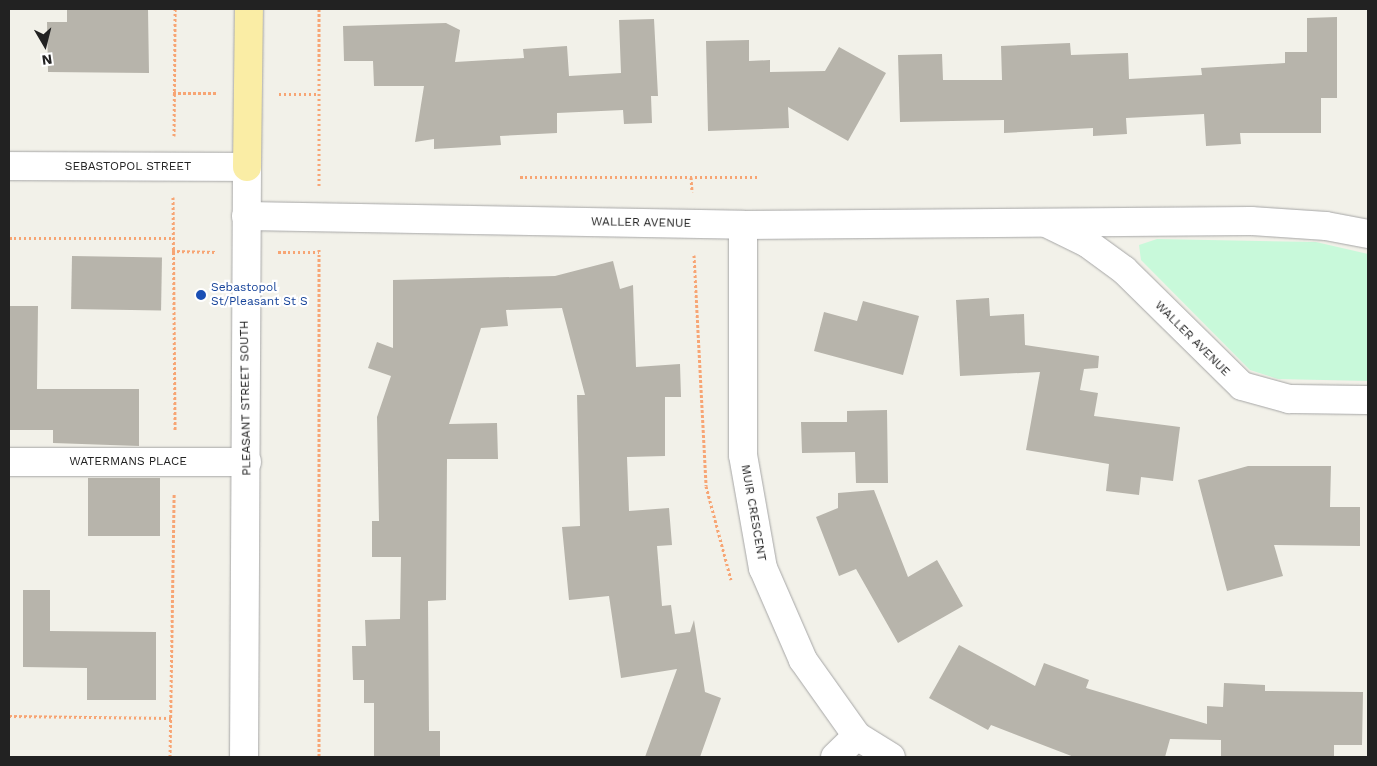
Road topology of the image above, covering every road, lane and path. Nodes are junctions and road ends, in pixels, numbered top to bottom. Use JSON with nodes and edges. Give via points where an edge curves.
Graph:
{"nodes":[{"id":1,"x":175,"y":9,"type":"edge"},
{"id":2,"x":249,"y":9,"type":"edge"},
{"id":3,"x":319,"y":9,"type":"edge"},
{"id":4,"x":9,"y":166,"type":"edge"},
{"id":5,"x":247,"y":166,"type":"junction"},
{"id":6,"x":174,"y":167,"type":"junction"},
{"id":7,"x":520,"y":176,"type":"dead end"},
{"id":8,"x":758,"y":177,"type":"dead end"},
{"id":9,"x":246,"y":216,"type":"junction"},
{"id":10,"x":319,"y":217,"type":"junction"},
{"id":11,"x":1037,"y":220,"type":"junction"},
{"id":12,"x":743,"y":225,"type":"junction"},
{"id":13,"x":1368,"y":234,"type":"edge"},
{"id":14,"x":9,"y":238,"type":"edge"},
{"id":15,"x":1368,"y":400,"type":"edge"},
{"id":16,"x":9,"y":462,"type":"edge"},
{"id":17,"x":247,"y":462,"type":"junction"},
{"id":18,"x":9,"y":716,"type":"edge"},
{"id":19,"x":857,"y":736,"type":"junction"},
{"id":20,"x":170,"y":757,"type":"edge"},
{"id":21,"x":244,"y":757,"type":"edge"},
{"id":22,"x":319,"y":757,"type":"edge"},
{"id":23,"x":835,"y":757,"type":"edge"},
{"id":24,"x":891,"y":757,"type":"edge"}],
"edges":[{"from":1,"to":6,"type":"path"},
{"from":2,"to":5,"type":"main road","name":"PLEASANT STREET SOUTH"},
{"from":3,"to":10,"type":"path"},
{"from":4,"to":6,"type":"street","name":"SEBASTOPOL STREET"},
{"from":5,"to":6,"type":"street","name":"SEBASTOPOL STREET"},
{"from":5,"to":9,"type":"street","name":"PLEASANT STREET SOUTH"},
{"from":6,"to":14,"type":"path","via":[[173,238]]},
{"from":7,"to":8,"type":"path"},
{"from":9,"to":10,"type":"street","name":"WALLER AVENUE"},
{"from":9,"to":17,"type":"street","name":"PLEASANT STREET SOUTH"},
{"from":10,"to":12,"type":"street","name":"WALLER AVENUE"},
{"from":10,"to":22,"type":"path"},
{"from":11,"to":12,"type":"street","name":"WALLER AVENUE"},
{"from":11,"to":13,"type":"street","name":"WALLER AVENUE","via":[[1288,222]]},
{"from":11,"to":15,"type":"street","name":"WALLER AVENUE","via":[[1087,243],[1118,265],[1242,386],[1289,399]]},
{"from":12,"to":19,"type":"street","name":"MUIR CRESCENT","via":[[743,455],[763,568],[803,660]]},
{"from":16,"to":17,"type":"street","name":"WATERMANS PLACE"},
{"from":17,"to":21,"type":"street","name":"PLEASANT STREET SOUTH"},
{"from":18,"to":20,"type":"path","via":[[171,718]]},
{"from":19,"to":23,"type":"street"},
{"from":19,"to":24,"type":"street","name":"MUIR CRESCENT"}]}
